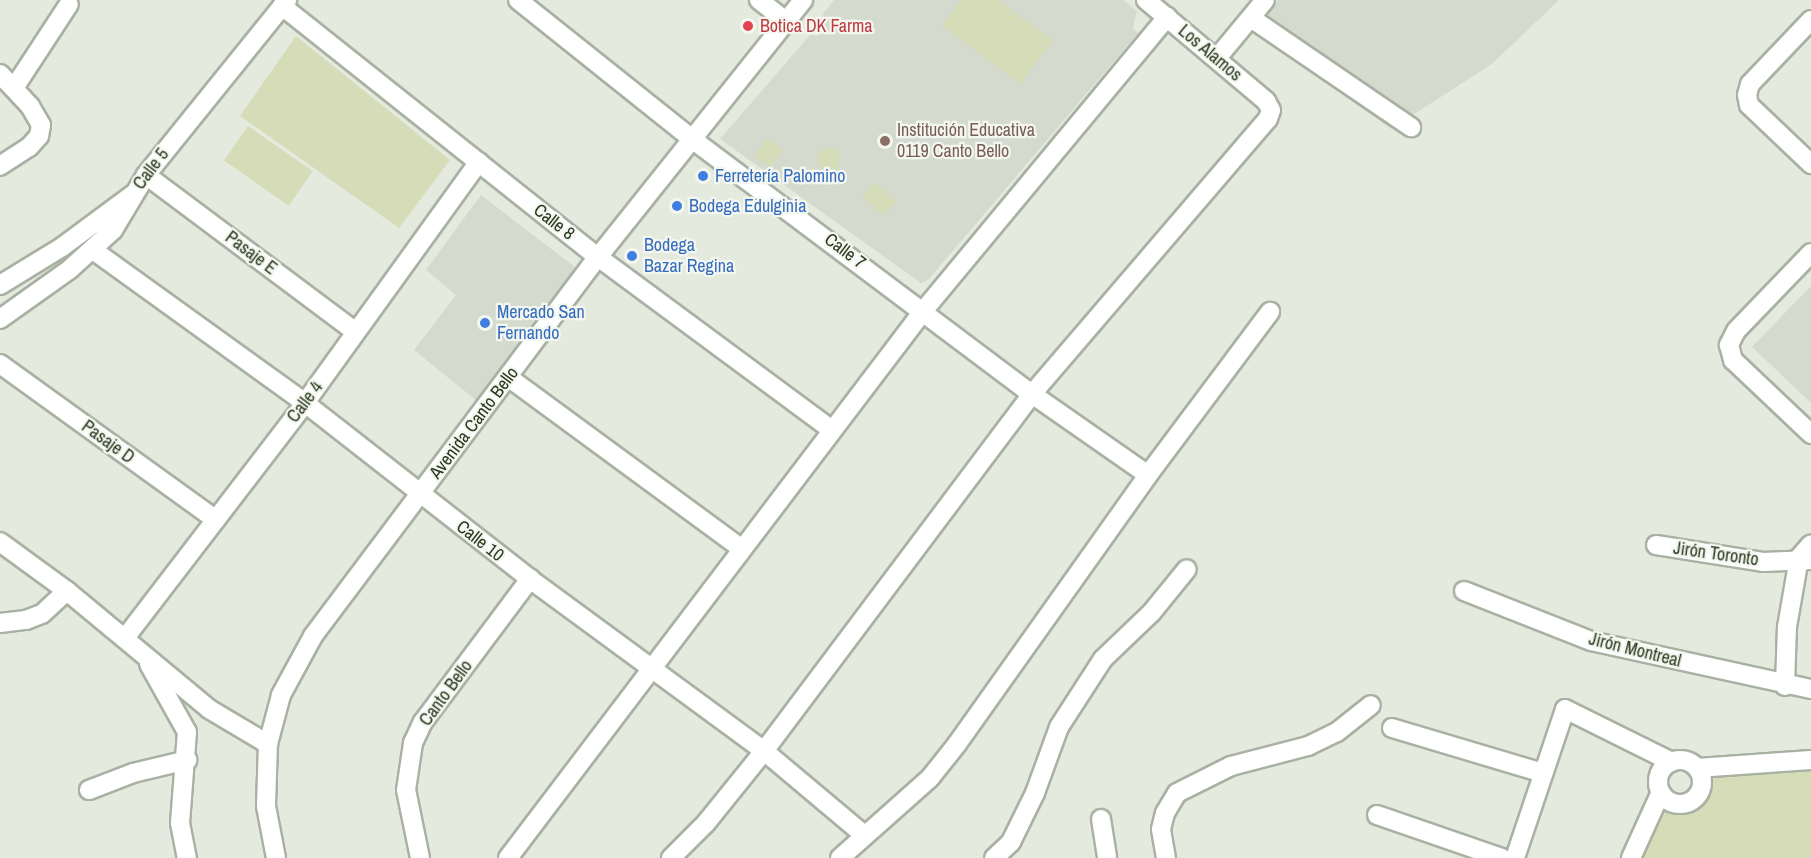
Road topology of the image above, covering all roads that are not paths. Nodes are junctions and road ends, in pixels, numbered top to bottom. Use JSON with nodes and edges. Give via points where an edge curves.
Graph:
{"nodes":[{"id":1,"x":518,"y":0,"type":"edge"},
{"id":2,"x":759,"y":0,"type":"edge"},
{"id":3,"x":803,"y":0,"type":"edge"},
{"id":4,"x":1146,"y":0,"type":"edge"},
{"id":5,"x":1265,"y":0,"type":"edge"},
{"id":6,"x":284,"y":3,"type":"edge"},
{"id":7,"x":69,"y":4,"type":"dead end"},
{"id":8,"x":1167,"y":17,"type":"junction"},
{"id":9,"x":1251,"y":18,"type":"junction"},
{"id":10,"x":1811,"y":20,"type":"edge"},
{"id":11,"x":786,"y":21,"type":"junction"},
{"id":12,"x":1217,"y":58,"type":"junction"},
{"id":13,"x":0,"y":74,"type":"edge"},
{"id":14,"x":14,"y":88,"type":"junction"},
{"id":15,"x":1411,"y":127,"type":"dead end"},
{"id":16,"x":692,"y":139,"type":"junction"},
{"id":17,"x":479,"y":162,"type":"junction"},
{"id":18,"x":1811,"y":164,"type":"edge"},
{"id":19,"x":0,"y":166,"type":"edge"},
{"id":20,"x":146,"y":175,"type":"junction"},
{"id":21,"x":132,"y":195,"type":"junction"},
{"id":22,"x":93,"y":250,"type":"junction"},
{"id":23,"x":1811,"y":254,"type":"edge"},
{"id":24,"x":598,"y":256,"type":"junction"},
{"id":25,"x":0,"y":285,"type":"edge"},
{"id":26,"x":924,"y":310,"type":"junction"},
{"id":27,"x":1270,"y":312,"type":"dead end"},
{"id":28,"x":0,"y":319,"type":"edge"},
{"id":29,"x":356,"y":332,"type":"junction"},
{"id":30,"x":0,"y":364,"type":"edge"},
{"id":31,"x":508,"y":377,"type":"junction"},
{"id":32,"x":1032,"y":394,"type":"junction"},
{"id":33,"x":304,"y":403,"type":"junction"},
{"id":34,"x":832,"y":430,"type":"junction"},
{"id":35,"x":1811,"y":434,"type":"edge"},
{"id":36,"x":1148,"y":475,"type":"junction"},
{"id":37,"x":421,"y":494,"type":"junction"},
{"id":38,"x":216,"y":519,"type":"junction"},
{"id":39,"x":0,"y":542,"type":"edge"},
{"id":40,"x":1656,"y":545,"type":"dead end"},
{"id":41,"x":742,"y":549,"type":"junction"},
{"id":42,"x":1807,"y":554,"type":"edge"},
{"id":43,"x":1187,"y":569,"type":"dead end"},
{"id":44,"x":530,"y":579,"type":"junction"},
{"id":45,"x":67,"y":591,"type":"junction"},
{"id":46,"x":1464,"y":591,"type":"dead end"},
{"id":47,"x":0,"y":623,"type":"edge"},
{"id":48,"x":125,"y":638,"type":"junction"},
{"id":49,"x":142,"y":652,"type":"junction"},
{"id":50,"x":653,"y":669,"type":"junction"},
{"id":51,"x":1785,"y":686,"type":"junction"},
{"id":52,"x":1811,"y":689,"type":"edge"},
{"id":53,"x":1371,"y":705,"type":"dead end"},
{"id":54,"x":1392,"y":728,"type":"dead end"},
{"id":55,"x":268,"y":744,"type":"junction"},
{"id":56,"x":764,"y":751,"type":"junction"},
{"id":57,"x":187,"y":760,"type":"junction"},
{"id":58,"x":1811,"y":760,"type":"edge"},
{"id":59,"x":1672,"y":762,"type":"junction"},
{"id":60,"x":1697,"y":768,"type":"junction"},
{"id":61,"x":1543,"y":772,"type":"junction"},
{"id":62,"x":89,"y":790,"type":"dead end"},
{"id":63,"x":1661,"y":792,"type":"junction"},
{"id":64,"x":1377,"y":815,"type":"dead end"},
{"id":65,"x":1101,"y":819,"type":"dead end"},
{"id":66,"x":864,"y":836,"type":"junction"},
{"id":67,"x":676,"y":856,"type":"edge"},
{"id":68,"x":187,"y":858,"type":"edge"},
{"id":69,"x":276,"y":858,"type":"edge"},
{"id":70,"x":420,"y":858,"type":"edge"},
{"id":71,"x":508,"y":858,"type":"edge"},
{"id":72,"x":840,"y":858,"type":"edge"},
{"id":73,"x":994,"y":858,"type":"edge"},
{"id":74,"x":1107,"y":858,"type":"edge"},
{"id":75,"x":1166,"y":858,"type":"edge"},
{"id":76,"x":1502,"y":858,"type":"edge"},
{"id":77,"x":1515,"y":858,"type":"edge"},
{"id":78,"x":1631,"y":858,"type":"edge"}],
"edges":[{"from":1,"to":16,"type":"street","name":"Calle 7"},
{"from":2,"to":11,"type":"street"},
{"from":3,"to":11,"type":"street","name":"Avenida Canto Bello"},
{"from":4,"to":8,"type":"street","name":"Los Alamos"},
{"from":5,"to":9,"type":"street"},
{"from":6,"to":17,"type":"street","name":"Calle 8"},
{"from":6,"to":20,"type":"street","name":"Calle 5"},
{"from":7,"to":14,"type":"street"},
{"from":8,"to":12,"type":"street","name":"Los Alamos"},
{"from":8,"to":26,"type":"street"},
{"from":9,"to":12,"type":"street"},
{"from":9,"to":15,"type":"street"},
{"from":10,"to":18,"type":"street","via":[[1750,84],[1746,95],[1749,105]]},
{"from":11,"to":16,"type":"street","name":"Avenida Canto Bello"},
{"from":12,"to":32,"type":"street","name":"Los Alamos","via":[[1271,110],[1268,119]]},
{"from":13,"to":14,"type":"street"},
{"from":14,"to":19,"type":"street","via":[[41,125],[39,136],[29,147]]},
{"from":16,"to":24,"type":"street","name":"Avenida Canto Bello"},
{"from":16,"to":26,"type":"street","name":"Calle 7"},
{"from":17,"to":24,"type":"street","name":"Calle 8"},
{"from":17,"to":29,"type":"street","name":"Calle 4"},
{"from":20,"to":21,"type":"street","name":"Calle 5"},
{"from":20,"to":29,"type":"street","name":"Pasaje E"},
{"from":21,"to":22,"type":"street","name":"Calle 5","via":[[113,230]]},
{"from":21,"to":25,"type":"street","via":[[62,247],[6,285]]},
{"from":22,"to":28,"type":"street","name":"Calle 5"},
{"from":22,"to":33,"type":"street","name":"Calle 10"},
{"from":23,"to":35,"type":"street","via":[[1736,331],[1729,345],[1733,360]]},
{"from":24,"to":31,"type":"street","name":"Avenida Canto Bello"},
{"from":24,"to":34,"type":"street","name":"Calle 8"},
{"from":26,"to":32,"type":"street","name":"Calle 7"},
{"from":26,"to":34,"type":"street"},
{"from":27,"to":36,"type":"street"},
{"from":29,"to":33,"type":"street","name":"Calle 4"},
{"from":30,"to":38,"type":"street","name":"Pasaje D"},
{"from":31,"to":37,"type":"street","name":"Avenida Canto Bello"},
{"from":31,"to":41,"type":"street"},
{"from":32,"to":36,"type":"street","name":"Calle 7"},
{"from":32,"to":56,"type":"street"},
{"from":33,"to":37,"type":"street","name":"Calle 10"},
{"from":33,"to":38,"type":"street","name":"Calle 4"},
{"from":34,"to":41,"type":"street"},
{"from":36,"to":66,"type":"street","via":[[957,744],[930,777]]},
{"from":37,"to":44,"type":"street","name":"Calle 10"},
{"from":37,"to":55,"type":"street","name":"Avenida Canto Bello","via":[[313,636],[281,694]]},
{"from":38,"to":48,"type":"street","name":"Calle 4"},
{"from":39,"to":45,"type":"street"},
{"from":40,"to":42,"type":"street","name":"Jirón Toronto","via":[[1763,562]]},
{"from":41,"to":50,"type":"street"},
{"from":42,"to":51,"type":"street","via":[[1787,627]]},
{"from":43,"to":73,"type":"street","via":[[1152,612],[1103,659],[1059,727],[1035,793],[1011,842]]},
{"from":44,"to":50,"type":"street","name":"Calle 10"},
{"from":44,"to":70,"type":"street","name":"Canto Bello","via":[[423,722],[413,743],[406,790]]},
{"from":45,"to":47,"type":"street","via":[[42,614]]},
{"from":45,"to":48,"type":"street"},
{"from":46,"to":51,"type":"street","name":"Jirón Montreal","via":[[1591,641]]},
{"from":48,"to":49,"type":"street"},
{"from":49,"to":55,"type":"street","via":[[209,709]]},
{"from":49,"to":57,"type":"street","via":[[184,725]]},
{"from":50,"to":56,"type":"street","name":"Calle 10"},
{"from":50,"to":71,"type":"street"},
{"from":51,"to":52,"type":"street","name":"Jirón Montreal"},
{"from":53,"to":75,"type":"street","via":[[1337,732],[1308,746],[1231,766],[1177,793],[1161,829]]},
{"from":54,"to":61,"type":"street"},
{"from":55,"to":69,"type":"street","name":"Avenida Canto Bello","via":[[266,806]]},
{"from":56,"to":66,"type":"street","name":"Calle 10"},
{"from":56,"to":67,"type":"street"},
{"from":57,"to":62,"type":"street","via":[[133,773]]},
{"from":57,"to":68,"type":"street","via":[[180,823]]},
{"from":58,"to":60,"type":"street"},
{"from":59,"to":60,"type":"street","via":[[1686,761]]},
{"from":59,"to":61,"type":"street","via":[[1565,709]]},
{"from":59,"to":63,"type":"street","via":[[1661,771]]},
{"from":60,"to":63,"type":"street","via":[[1702,786],[1690,801],[1671,801]]},
{"from":61,"to":77,"type":"street"},
{"from":63,"to":78,"type":"street"},
{"from":64,"to":76,"type":"street"},
{"from":65,"to":74,"type":"street"},
{"from":66,"to":72,"type":"street"}]}
